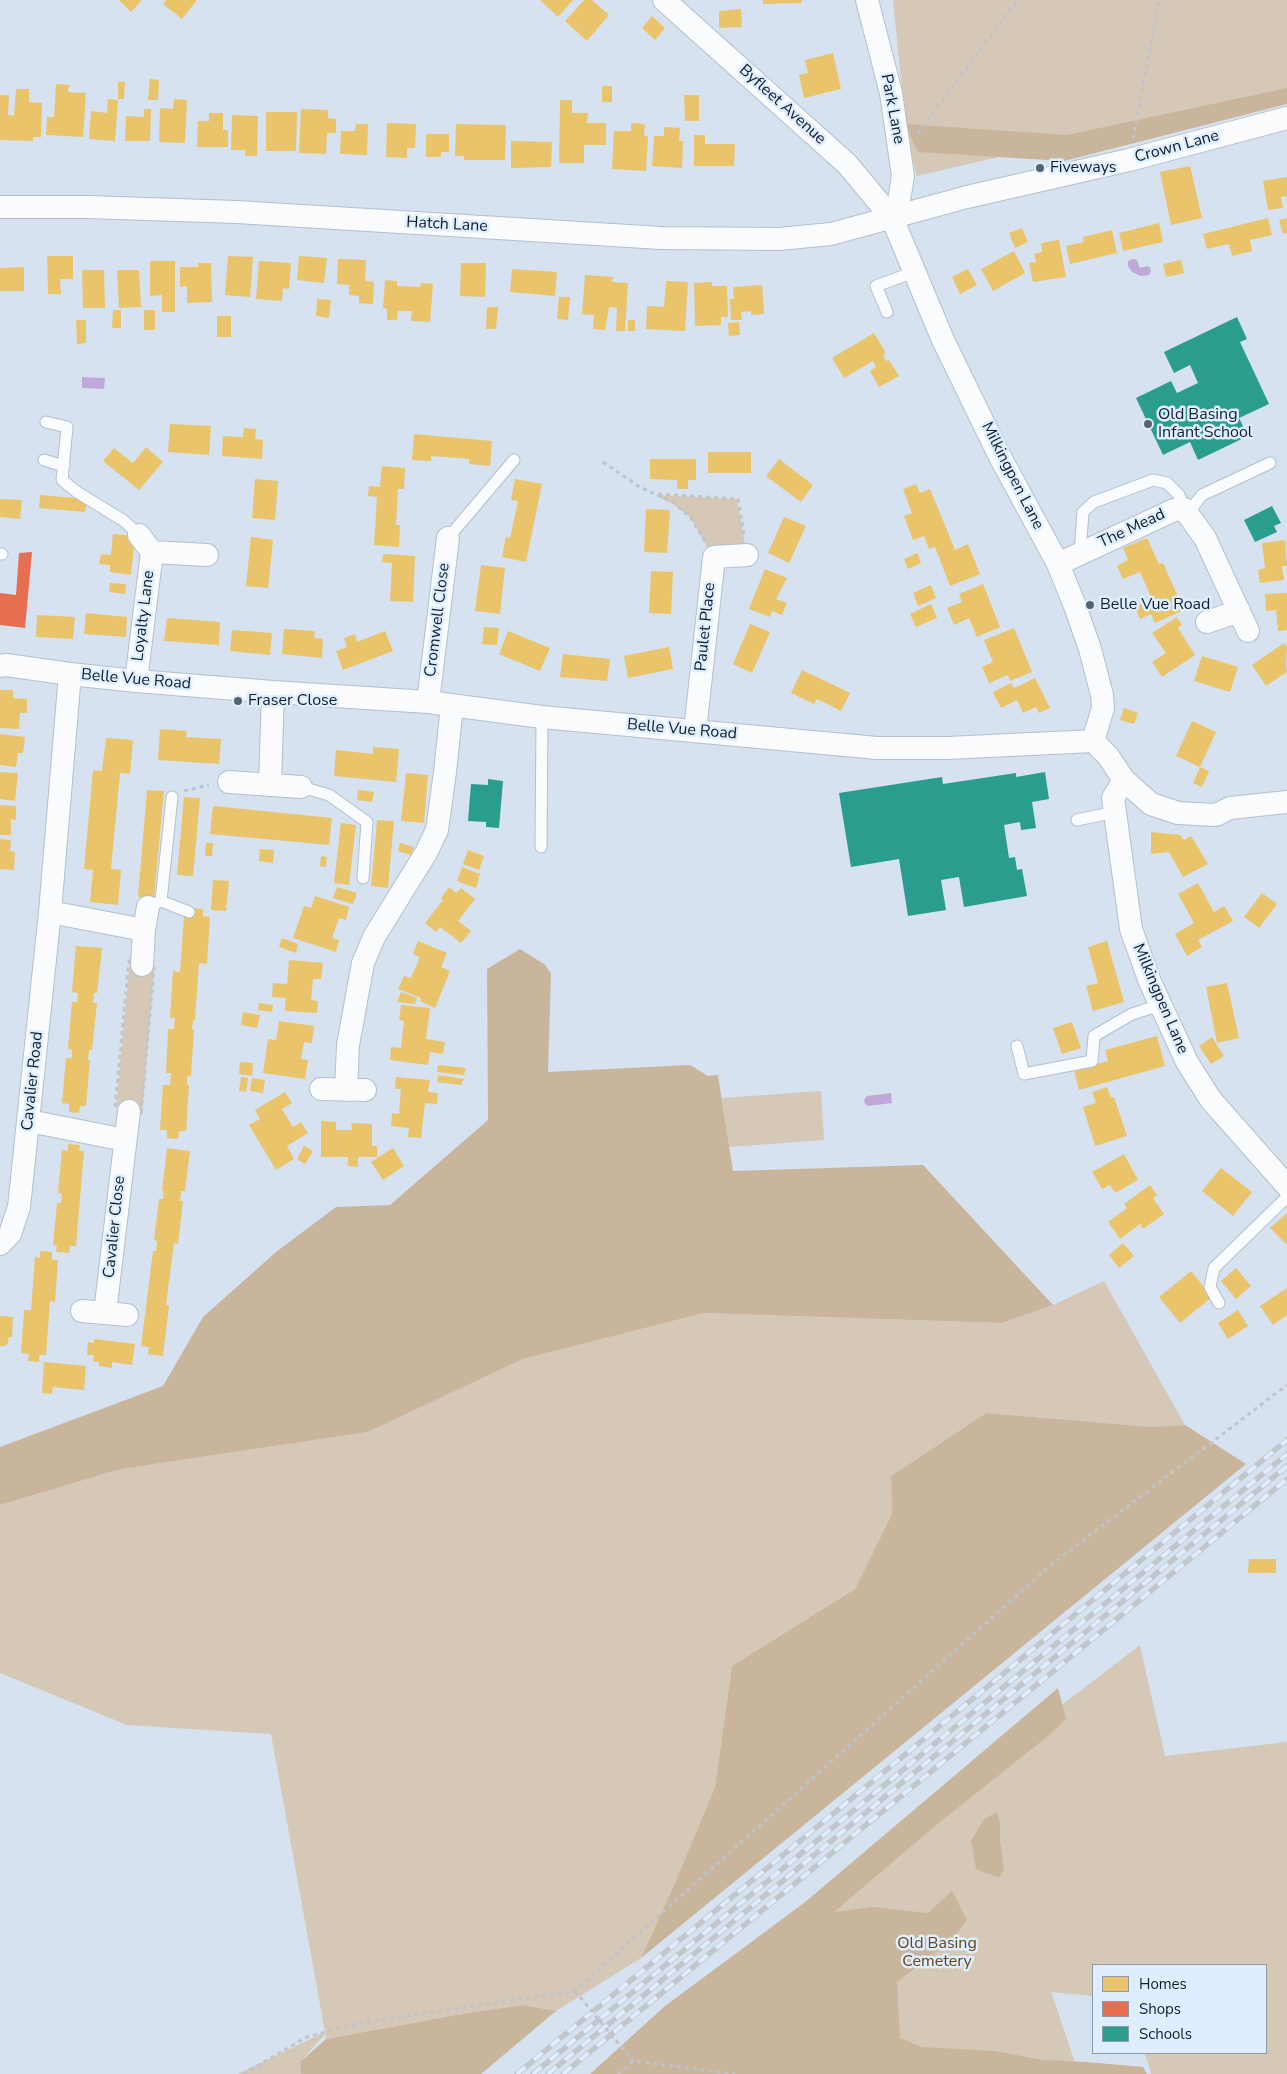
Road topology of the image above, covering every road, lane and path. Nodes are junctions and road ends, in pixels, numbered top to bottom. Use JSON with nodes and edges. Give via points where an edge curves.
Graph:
{"nodes":[{"id":1,"x":664,"y":0,"type":"edge"},
{"id":2,"x":867,"y":0,"type":"edge"},
{"id":3,"x":1018,"y":0,"type":"edge"},
{"id":4,"x":1159,"y":0,"type":"edge"},
{"id":5,"x":1287,"y":118,"type":"edge"},
{"id":6,"x":916,"y":136,"type":"dead end"},
{"id":7,"x":1129,"y":160,"type":"junction"},
{"id":8,"x":0,"y":207,"type":"edge"},
{"id":9,"x":892,"y":218,"type":"junction"},
{"id":10,"x":914,"y":272,"type":"junction"},
{"id":11,"x":888,"y":312,"type":"dead end"},
{"id":12,"x":46,"y":422,"type":"dead end"},
{"id":13,"x":44,"y":460,"type":"dead end"},
{"id":14,"x":514,"y":460,"type":"dead end"},
{"id":15,"x":603,"y":462,"type":"dead end"},
{"id":16,"x":1270,"y":463,"type":"dead end"},
{"id":17,"x":64,"y":466,"type":"junction"},
{"id":18,"x":655,"y":494,"type":"junction"},
{"id":19,"x":1186,"y":511,"type":"junction"},
{"id":20,"x":448,"y":538,"type":"joint"},
{"id":21,"x":146,"y":543,"type":"junction"},
{"id":22,"x":1080,"y":553,"type":"junction"},
{"id":23,"x":208,"y":555,"type":"dead end"},
{"id":24,"x":747,"y":555,"type":"joint"},
{"id":25,"x":714,"y":558,"type":"junction"},
{"id":26,"x":1058,"y":564,"type":"junction"},
{"id":27,"x":1207,"y":622,"type":"dead end"},
{"id":28,"x":0,"y":666,"type":"edge"},
{"id":29,"x":70,"y":674,"type":"junction"},
{"id":30,"x":136,"y":681,"type":"junction"},
{"id":31,"x":273,"y":692,"type":"junction"},
{"id":32,"x":428,"y":702,"type":"junction"},
{"id":33,"x":452,"y":706,"type":"junction"},
{"id":34,"x":542,"y":717,"type":"junction"},
{"id":35,"x":695,"y":731,"type":"junction"},
{"id":36,"x":1093,"y":740,"type":"junction"},
{"id":37,"x":1124,"y":780,"type":"junction"},
{"id":38,"x":229,"y":782,"type":"joint"},
{"id":39,"x":270,"y":785,"type":"junction"},
{"id":40,"x":301,"y":787,"type":"joint"},
{"id":41,"x":172,"y":797,"type":"joint"},
{"id":42,"x":1287,"y":802,"type":"edge"},
{"id":43,"x":1115,"y":812,"type":"junction"},
{"id":44,"x":1077,"y":820,"type":"dead end"},
{"id":45,"x":541,"y":847,"type":"dead end"},
{"id":46,"x":363,"y":878,"type":"dead end"},
{"id":47,"x":154,"y":904,"type":"junction"},
{"id":48,"x":50,"y":912,"type":"junction"},
{"id":49,"x":190,"y":912,"type":"dead end"},
{"id":50,"x":144,"y":930,"type":"junction"},
{"id":51,"x":142,"y":965,"type":"junction"},
{"id":52,"x":1160,"y":1005,"type":"junction"},
{"id":53,"x":1016,"y":1046,"type":"dead end"},
{"id":54,"x":321,"y":1089,"type":"dead end"},
{"id":55,"x":129,"y":1111,"type":"junction"},
{"id":56,"x":29,"y":1121,"type":"junction"},
{"id":57,"x":125,"y":1140,"type":"junction"},
{"id":58,"x":1287,"y":1186,"type":"edge"},
{"id":59,"x":1287,"y":1197,"type":"edge"},
{"id":60,"x":0,"y":1244,"type":"edge"},
{"id":61,"x":1219,"y":1302,"type":"dead end"},
{"id":62,"x":82,"y":1311,"type":"dead end"},
{"id":63,"x":105,"y":1313,"type":"junction"},
{"id":64,"x":127,"y":1315,"type":"dead end"},
{"id":65,"x":1287,"y":1385,"type":"edge"},
{"id":66,"x":575,"y":1991,"type":"junction"},
{"id":67,"x":633,"y":2061,"type":"junction"},
{"id":68,"x":243,"y":2074,"type":"edge"},
{"id":69,"x":618,"y":2074,"type":"edge"},
{"id":70,"x":735,"y":2074,"type":"edge"}],
"edges":[{"from":1,"to":9,"type":"street","name":"Byfleet Avenue","via":[[847,164]]},
{"from":2,"to":9,"type":"street","name":"Park Lane","via":[[891,93],[903,176]]},
{"from":3,"to":6,"type":"path"},
{"from":4,"to":7,"type":"path"},
{"from":5,"to":7,"type":"street","name":"Crown Lane"},
{"from":7,"to":9,"type":"street","name":"Crown Lane","via":[[967,197]]},
{"from":8,"to":9,"type":"street","name":"Hatch Lane","via":[[237,212],[728,239],[831,234]]},
{"from":9,"to":10,"type":"street","name":"Milkingpen Lane"},
{"from":10,"to":11,"type":"lane","via":[[876,286]]},
{"from":10,"to":26,"type":"street","name":"Milkingpen Lane","via":[[998,453]]},
{"from":12,"to":17,"type":"lane","via":[[67,427]]},
{"from":13,"to":17,"type":"lane"},
{"from":14,"to":20,"type":"lane"},
{"from":15,"to":18,"type":"path"},
{"from":16,"to":19,"type":"lane","via":[[1202,494]]},
{"from":17,"to":21,"type":"lane","via":[[62,480],[124,521]]},
{"from":18,"to":24,"type":"path","via":[[738,499]]},
{"from":18,"to":25,"type":"path","via":[[674,503],[691,518]]},
{"from":19,"to":22,"type":"street","name":"The Mead","via":[[1174,510]]},
{"from":19,"to":22,"type":"lane","via":[[1179,495],[1167,483],[1152,480],[1094,502],[1083,512]]},
{"from":19,"to":27,"type":"street","name":"The Mead","via":[[1205,538],[1243,621]]},
{"from":20,"to":32,"type":"street","name":"Cromwell Close"},
{"from":21,"to":23,"type":"street","name":"Loyalty Lane"},
{"from":21,"to":30,"type":"street","name":"Loyalty Lane"},
{"from":22,"to":26,"type":"street","name":"The Mead"},
{"from":24,"to":25,"type":"street"},
{"from":25,"to":35,"type":"street","name":"Paulet Place"},
{"from":26,"to":36,"type":"street","name":"Milkingpen Lane","via":[[1090,649],[1102,695],[1103,708]]},
{"from":28,"to":29,"type":"street","name":"Belle Vue Road","via":[[6,664]]},
{"from":29,"to":30,"type":"street","name":"Belle Vue Road"},
{"from":29,"to":48,"type":"street","name":"Cavalier Road"},
{"from":30,"to":31,"type":"street","name":"Belle Vue Road"},
{"from":31,"to":32,"type":"street","name":"Belle Vue Road"},
{"from":31,"to":39,"type":"street"},
{"from":32,"to":33,"type":"street","name":"Belle Vue Road"},
{"from":33,"to":34,"type":"street","name":"Belle Vue Road"},
{"from":33,"to":54,"type":"street","via":[[436,830],[426,853],[374,937],[363,963],[348,1045],[355,1090]]},
{"from":34,"to":35,"type":"street","name":"Belle Vue Road"},
{"from":34,"to":45,"type":"lane"},
{"from":35,"to":36,"type":"street","name":"Belle Vue Road","via":[[877,748],[948,748]]},
{"from":36,"to":37,"type":"street"},
{"from":37,"to":42,"type":"street","via":[[1152,804],[1178,813],[1216,815],[1230,808]]},
{"from":37,"to":43,"type":"street","name":"Milkingpen Lane","via":[[1113,798]]},
{"from":38,"to":39,"type":"street"},
{"from":38,"to":41,"type":"path","via":[[189,788]]},
{"from":39,"to":40,"type":"street"},
{"from":40,"to":46,"type":"lane","via":[[329,795],[367,822]]},
{"from":41,"to":47,"type":"lane"},
{"from":43,"to":44,"type":"lane"},
{"from":43,"to":52,"type":"street","name":"Milkingpen Lane","via":[[1131,929]]},
{"from":47,"to":49,"type":"lane"},
{"from":47,"to":50,"type":"street"},
{"from":48,"to":50,"type":"street"},
{"from":48,"to":56,"type":"street","name":"Cavalier Road"},
{"from":50,"to":51,"type":"street"},
{"from":51,"to":55,"type":"path","via":[[154,968],[141,1114]]},
{"from":51,"to":55,"type":"path","via":[[130,960],[115,1106]]},
{"from":52,"to":53,"type":"lane","via":[[1132,1014],[1094,1036],[1092,1061],[1024,1074]]},
{"from":52,"to":58,"type":"street","name":"Milkingpen Lane","via":[[1187,1062],[1211,1100]]},
{"from":55,"to":57,"type":"street","name":"Cavalier Close"},
{"from":56,"to":57,"type":"street"},
{"from":56,"to":60,"type":"street","name":"Cavalier Road","via":[[20,1207],[10,1234]]},
{"from":57,"to":63,"type":"street","name":"Cavalier Close"},
{"from":59,"to":61,"type":"lane","via":[[1214,1268],[1210,1287]]},
{"from":62,"to":63,"type":"street"},
{"from":63,"to":64,"type":"street"},
{"from":65,"to":66,"type":"path","via":[[1052,1564]]},
{"from":66,"to":67,"type":"path","bridge":true},
{"from":66,"to":68,"type":"path","via":[[359,2023],[307,2037]]},
{"from":67,"to":69,"type":"path"},
{"from":67,"to":70,"type":"path"}]}
